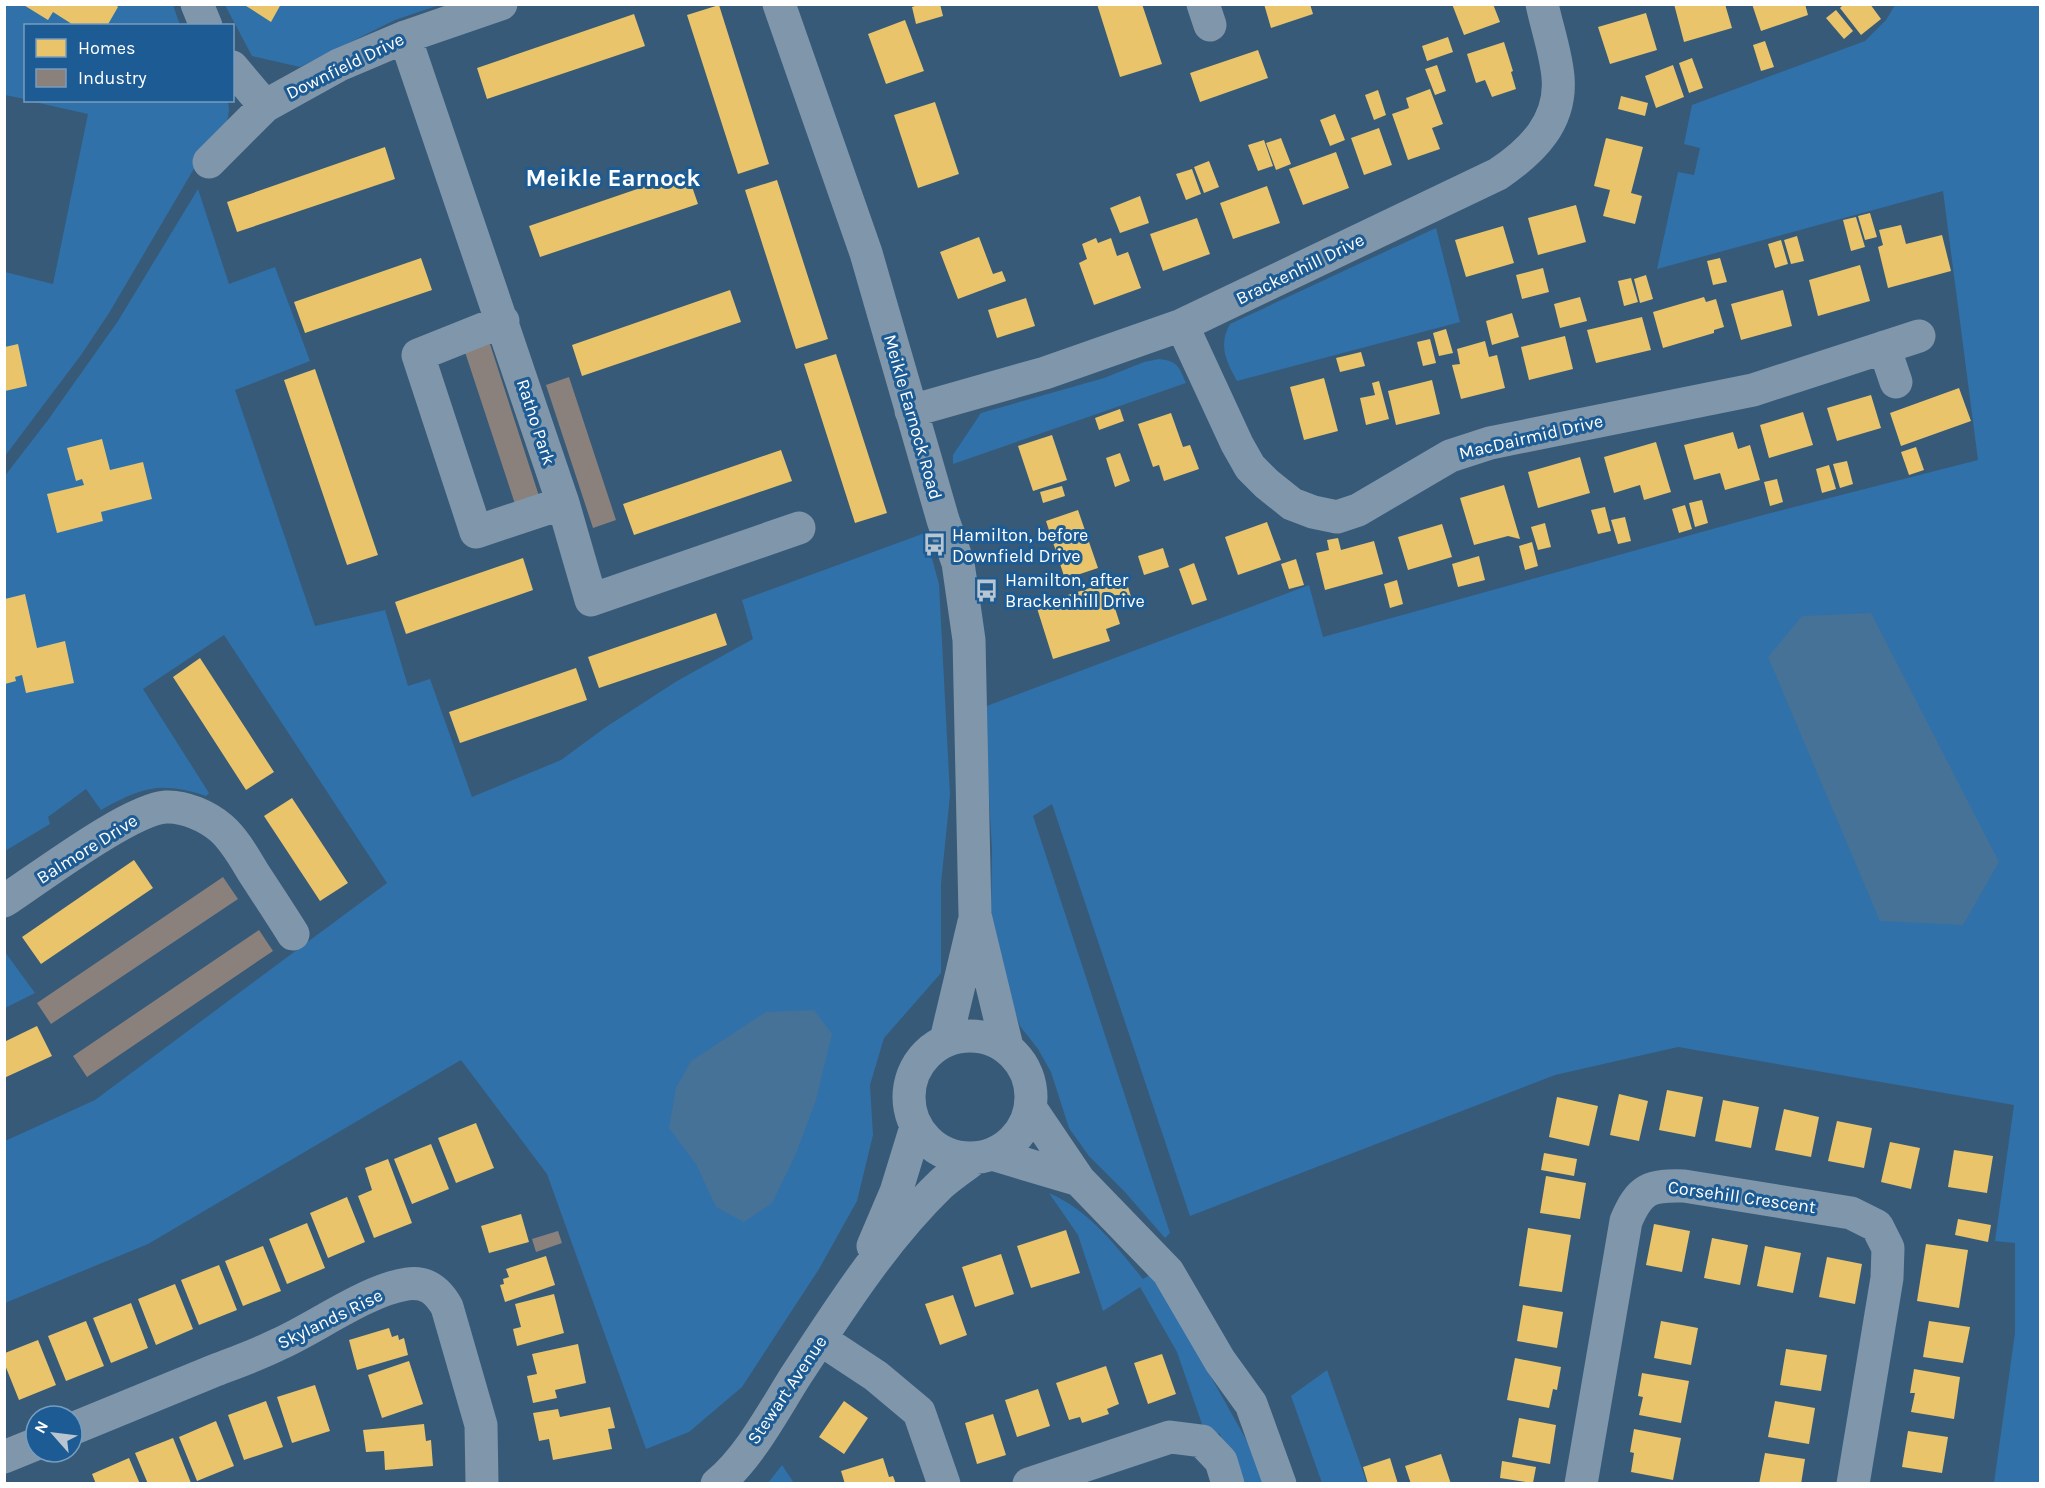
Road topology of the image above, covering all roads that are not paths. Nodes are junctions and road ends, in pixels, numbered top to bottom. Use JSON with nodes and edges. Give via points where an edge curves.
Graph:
{"nodes":[{"id":1,"x":197,"y":4,"type":"edge"},
{"id":2,"x":501,"y":4,"type":"edge"},
{"id":3,"x":780,"y":4,"type":"edge"},
{"id":4,"x":1542,"y":4,"type":"edge"},
{"id":5,"x":205,"y":24,"type":"edge"},
{"id":6,"x":405,"y":37,"type":"junction"},
{"id":7,"x":234,"y":69,"type":"edge"},
{"id":8,"x":265,"y":106,"type":"junction"},
{"id":9,"x":209,"y":162,"type":"dead end"},
{"id":10,"x":503,"y":321,"type":"junction"},
{"id":11,"x":1182,"y":325,"type":"junction"},
{"id":12,"x":1919,"y":336,"type":"dead end"},
{"id":13,"x":1884,"y":347,"type":"junction"},
{"id":14,"x":1896,"y":382,"type":"dead end"},
{"id":15,"x":911,"y":411,"type":"junction"},
{"id":16,"x":563,"y":503,"type":"junction"},
{"id":17,"x":799,"y":528,"type":"dead end"},
{"id":18,"x":4,"y":902,"type":"edge"},
{"id":19,"x":975,"y":915,"type":"junction"},
{"id":20,"x":293,"y":934,"type":"dead end"},
{"id":21,"x":946,"y":1040,"type":"junction"},
{"id":22,"x":1007,"y":1047,"type":"junction"},
{"id":23,"x":1031,"y":1109,"type":"junction"},
{"id":24,"x":916,"y":1126,"type":"junction"},
{"id":25,"x":983,"y":1156,"type":"junction"},
{"id":26,"x":1079,"y":1180,"type":"junction"},
{"id":27,"x":852,"y":1291,"type":"junction"},
{"id":28,"x":820,"y":1339,"type":"junction"},
{"id":29,"x":84,"y":1424,"type":"edge"},
{"id":30,"x":24,"y":1449,"type":"edge"},
{"id":31,"x":4,"y":1457,"type":"edge"},
{"id":32,"x":482,"y":1484,"type":"edge"},
{"id":33,"x":717,"y":1484,"type":"edge"},
{"id":34,"x":944,"y":1484,"type":"edge"},
{"id":35,"x":1029,"y":1484,"type":"edge"},
{"id":36,"x":1228,"y":1484,"type":"edge"},
{"id":37,"x":1280,"y":1484,"type":"edge"},
{"id":38,"x":1581,"y":1484,"type":"edge"},
{"id":39,"x":1853,"y":1484,"type":"edge"}],
"edges":[{"from":1,"to":5,"type":"street"},
{"from":2,"to":6,"type":"street","name":"Downfield Drive"},
{"from":3,"to":15,"type":"street","name":"Meikle Earnock Road","via":[[866,253]]},
{"from":4,"to":11,"type":"street","name":"Brackenhill Drive","via":[[1558,78],[1556,105],[1543,134],[1523,157],[1498,174]]},
{"from":6,"to":8,"type":"street","name":"Downfield Drive","via":[[339,65]]},
{"from":6,"to":10,"type":"street","name":"Ratho Park"},
{"from":7,"to":8,"type":"street"},
{"from":8,"to":9,"type":"street","name":"Downfield Drive"},
{"from":10,"to":16,"type":"street","name":"Ratho Park"},
{"from":10,"to":16,"type":"street","via":[[418,355],[476,532]]},
{"from":11,"to":13,"type":"street","name":"MacDairmid Drive","via":[[1250,467],[1292,504],[1337,517],[1358,510],[1450,456],[1490,443],[1753,390]]},
{"from":11,"to":15,"type":"street","name":"Brackenhill Drive","via":[[1045,373]]},
{"from":12,"to":13,"type":"street","name":"MacDairmid Drive"},
{"from":13,"to":14,"type":"street"},
{"from":15,"to":19,"type":"street","name":"Meikle Earnock Road","via":[[958,563],[969,640]]},
{"from":16,"to":17,"type":"street","name":"Ratho Park","via":[[591,600]]},
{"from":18,"to":20,"type":"street","name":"Balmore Drive","via":[[112,830],[166,807],[205,816],[221,828]]},
{"from":19,"to":21,"type":"street","name":"Meikle Earnock Road"},
{"from":19,"to":22,"type":"street","name":"Meikle Earnock Road"},
{"from":21,"to":22,"type":"street","via":[[966,1035],[988,1037]]},
{"from":21,"to":24,"type":"street","via":[[919,1061],[912,1077],[908,1093]]},
{"from":22,"to":23,"type":"street","via":[[1023,1064],[1031,1086]]},
{"from":23,"to":25,"type":"street","via":[[1023,1129],[1010,1144]]},
{"from":23,"to":26,"type":"street"},
{"from":24,"to":25,"type":"street","via":[[932,1146],[954,1157]]},
{"from":24,"to":27,"type":"street","name":"Stewart Avenue","via":[[896,1192]]},
{"from":25,"to":26,"type":"street"},
{"from":25,"to":27,"type":"street","name":"Stewart Avenue","via":[[942,1183]]},
{"from":26,"to":37,"type":"street","via":[[1168,1272],[1220,1361],[1251,1404]]},
{"from":27,"to":28,"type":"street","name":"Stewart Avenue"},
{"from":28,"to":33,"type":"street","name":"Stewart Avenue","via":[[730,1473]]},
{"from":28,"to":34,"type":"street","via":[[876,1376],[919,1412]]},
{"from":29,"to":32,"type":"street","name":"Skylands Rise","via":[[279,1345],[374,1295],[406,1284],[420,1284],[432,1287],[447,1307],[481,1425]]},
{"from":30,"to":31,"type":"street"},
{"from":35,"to":36,"type":"street","via":[[1170,1437],[1202,1441],[1221,1461]]},
{"from":38,"to":39,"type":"street","name":"Corsehill Crescent","via":[[1626,1221],[1645,1190],[1660,1185],[1851,1214],[1877,1226],[1888,1248],[1887,1278]]}]}
